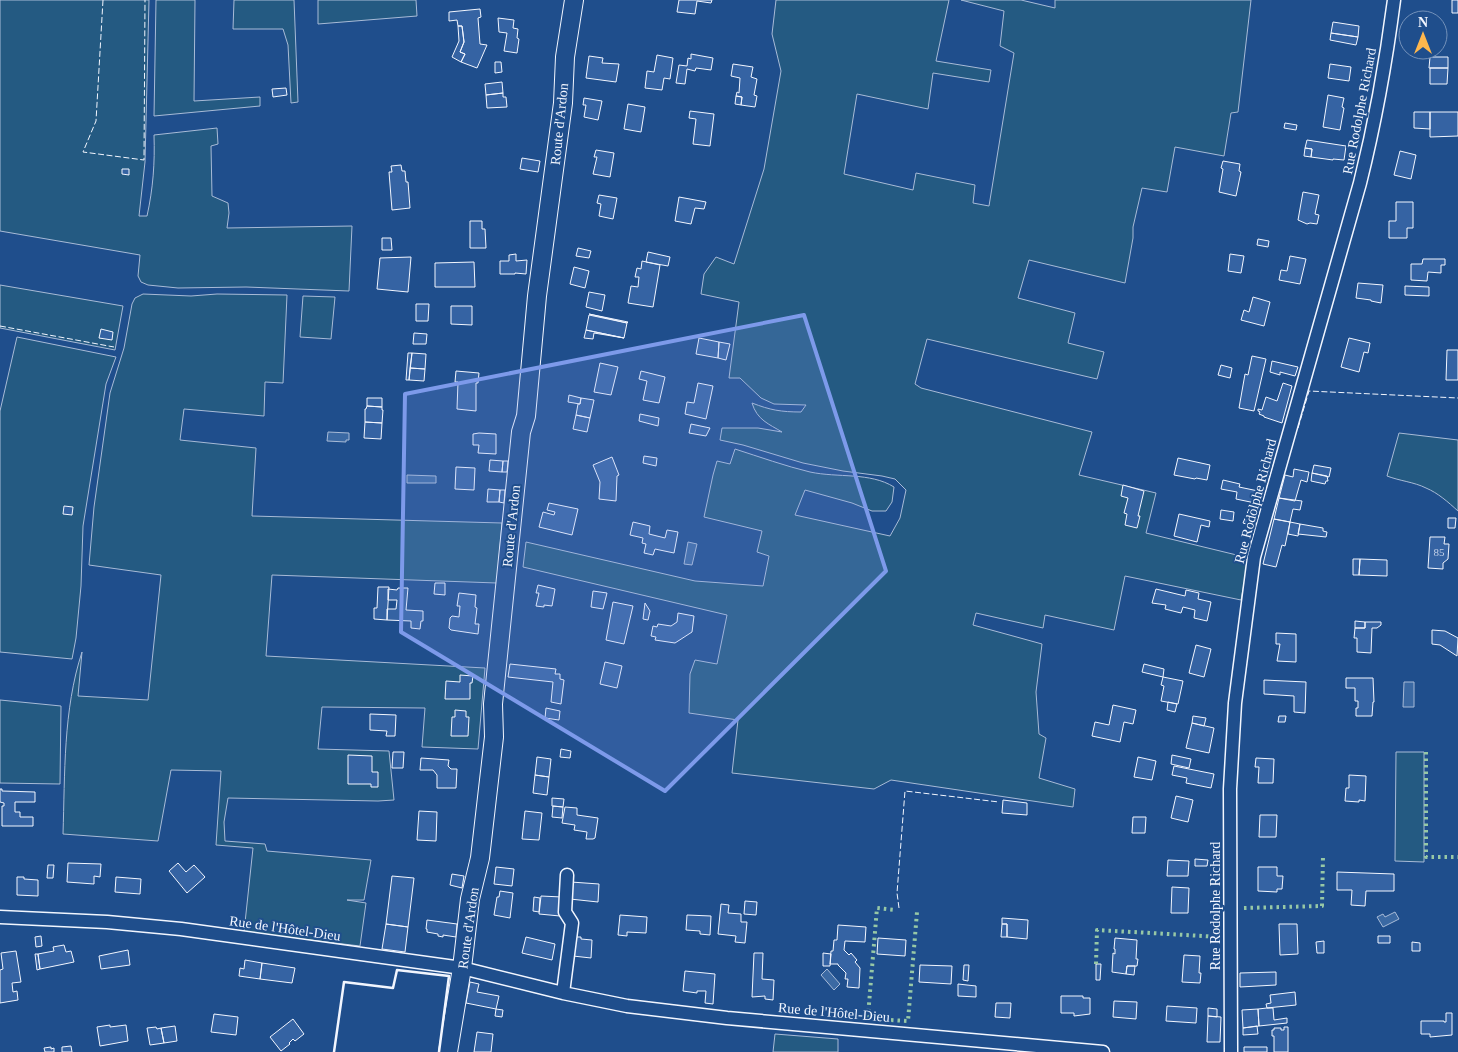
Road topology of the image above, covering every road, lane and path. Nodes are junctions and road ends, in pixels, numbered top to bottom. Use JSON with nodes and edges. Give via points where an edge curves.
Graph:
{"nodes":[{"id":1,"x":574,"y":0,"type":"edge"},
{"id":2,"x":1394,"y":0,"type":"edge"},
{"id":3,"x":567,"y":875,"type":"dead end"},
{"id":4,"x":0,"y":918,"type":"edge"},
{"id":5,"x":462,"y":968,"type":"junction"},
{"id":6,"x":563,"y":993,"type":"junction"},
{"id":7,"x":448,"y":1052,"type":"edge"},
{"id":8,"x":1103,"y":1052,"type":"edge"},
{"id":9,"x":1231,"y":1052,"type":"edge"}],
"edges":[{"from":1,"to":5,"type":"street","name":"Route d'Ardon","via":[[526,416],[521,432],[493,704],[494,738],[486,815],[470,899]]},
{"from":2,"to":9,"type":"street","name":"Rue Rodolphe Richard","via":[[1370,144],[1254,557],[1235,703],[1230,790]]},
{"from":3,"to":6,"type":"street","via":[[566,912],[572,923]]},
{"from":4,"to":5,"type":"street","name":"Rue de l'Hôtel-Dieu","via":[[181,929]]},
{"from":5,"to":6,"type":"street","name":"Rue de l'Hôtel-Dieu"},
{"from":5,"to":7,"type":"street","name":"Route d'Ardon"},
{"from":6,"to":8,"type":"street","name":"Rue de l'Hôtel-Dieu","via":[[627,1006],[727,1018]]}]}
